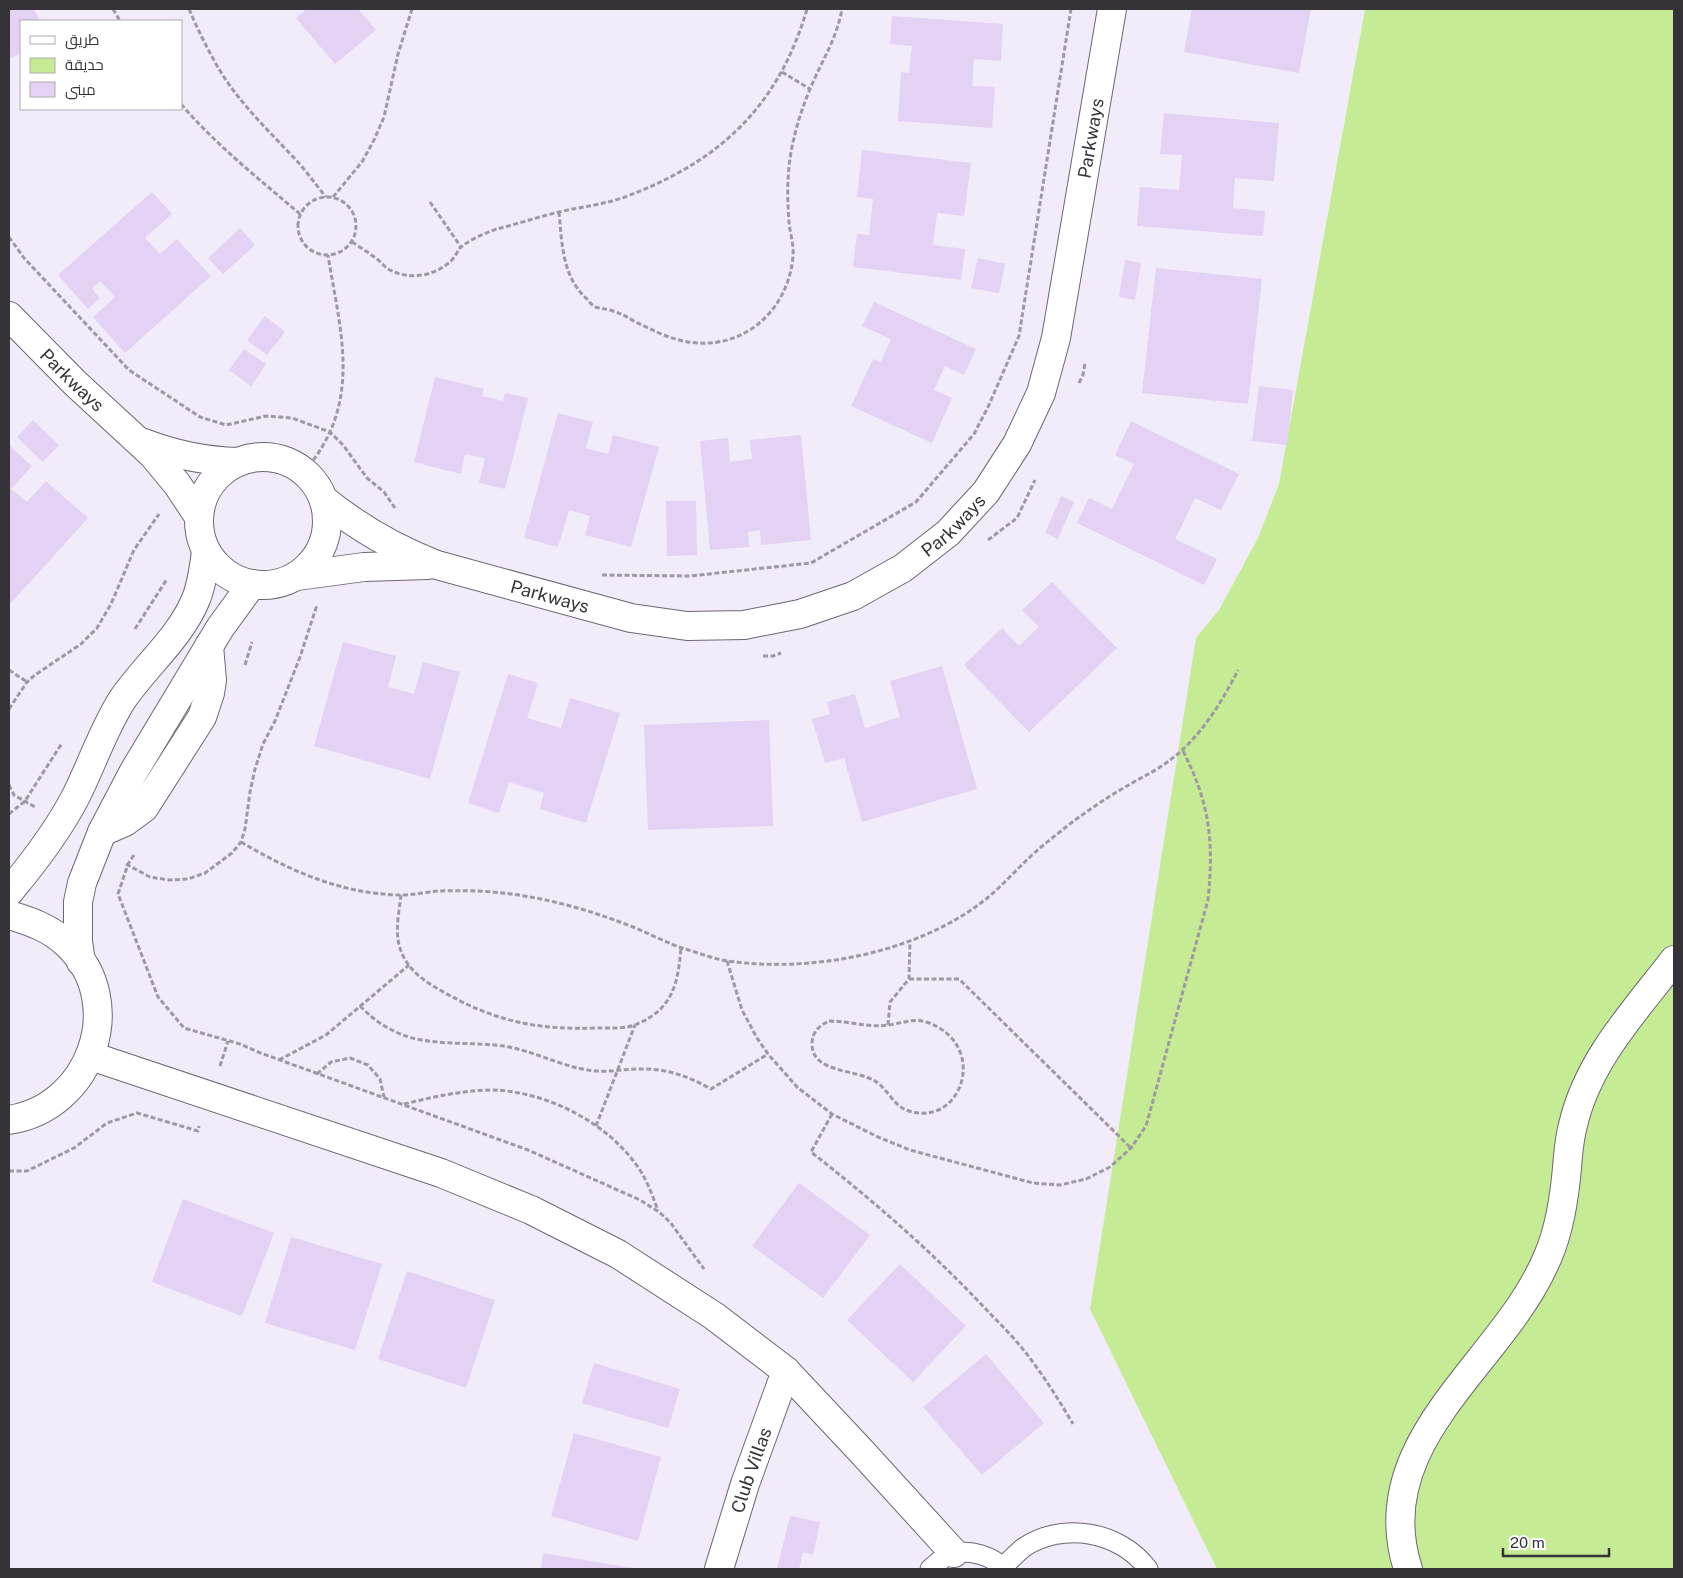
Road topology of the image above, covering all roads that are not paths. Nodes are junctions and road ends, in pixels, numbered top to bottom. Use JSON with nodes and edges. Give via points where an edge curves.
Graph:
{"nodes":[{"id":1,"x":1112,"y":9,"type":"edge"},
{"id":2,"x":9,"y":316,"type":"edge"},
{"id":3,"x":140,"y":441,"type":"junction"},
{"id":4,"x":238,"y":462,"type":"junction"},
{"id":5,"x":324,"y":500,"type":"junction"},
{"id":6,"x":199,"y":517,"type":"junction"},
{"id":7,"x":206,"y":551,"type":"junction"},
{"id":8,"x":437,"y":564,"type":"junction"},
{"id":9,"x":297,"y":576,"type":"junction"},
{"id":10,"x":252,"y":584,"type":"junction"},
{"id":11,"x":9,"y":892,"type":"edge"},
{"id":12,"x":9,"y":915,"type":"edge"},
{"id":13,"x":1674,"y":960,"type":"edge"},
{"id":14,"x":81,"y":962,"type":"junction"},
{"id":15,"x":91,"y":1056,"type":"junction"},
{"id":16,"x":9,"y":1120,"type":"edge"},
{"id":17,"x":786,"y":1372,"type":"junction"},
{"id":18,"x":954,"y":1553,"type":"junction"},
{"id":19,"x":1004,"y":1568,"type":"edge"},
{"id":20,"x":719,"y":1569,"type":"edge"},
{"id":21,"x":930,"y":1569,"type":"edge"},
{"id":22,"x":1148,"y":1569,"type":"edge"},
{"id":23,"x":1408,"y":1569,"type":"edge"}],
"edges":[{"from":1,"to":8,"type":"street","name":"Parkways","via":[[1056,338],[1041,393],[1017,444],[986,492],[948,533],[903,568],[853,596],[800,614],[744,625],[687,626],[630,618]]},
{"from":2,"to":3,"type":"street","name":"Parkways","via":[[75,383]]},
{"from":3,"to":4,"type":"street","name":"Parkways","via":[[188,457]]},
{"from":3,"to":6,"type":"street","name":"Parkways","via":[[177,484]]},
{"from":4,"to":5,"type":"street","via":[[272,458],[289,463],[304,472]]},
{"from":4,"to":6,"type":"street","via":[[210,484],[202,500]]},
{"from":5,"to":8,"type":"street","name":"Parkways","via":[[377,538]]},
{"from":5,"to":9,"type":"street","via":[[326,534],[310,565]]},
{"from":6,"to":7,"type":"street"},
{"from":7,"to":10,"type":"street","via":[[226,573]]},
{"from":7,"to":11,"type":"street","via":[[196,599],[168,643],[122,700],[53,836]]},
{"from":8,"to":9,"type":"street","name":"Parkways","via":[[364,567]]},
{"from":9,"to":10,"type":"street","via":[[268,585]]},
{"from":10,"to":14,"type":"street","via":[[210,646],[212,680],[202,717],[144,808],[99,840],[78,902]]},
{"from":12,"to":14,"type":"street","via":[[50,931],[67,944]]},
{"from":13,"to":23,"type":"street","via":[[1603,1053],[1590,1076],[1572,1126],[1555,1236],[1530,1295],[1441,1410],[1410,1467],[1400,1516]]},
{"from":14,"to":15,"type":"street","via":[[96,998],[98,1018]]},
{"from":15,"to":16,"type":"street","via":[[79,1078],[63,1096],[43,1109]]},
{"from":15,"to":17,"type":"street","via":[[441,1173],[531,1210],[618,1254],[714,1316]]},
{"from":17,"to":18,"type":"street"},
{"from":17,"to":20,"type":"street","name":"Club Villas","via":[[745,1484]]},
{"from":18,"to":19,"type":"lane","via":[[971,1552],[988,1557]]},
{"from":18,"to":21,"type":"lane"},
{"from":19,"to":22,"type":"lane","via":[[1023,1548],[1047,1537],[1072,1532],[1098,1535],[1122,1545]]}]}
